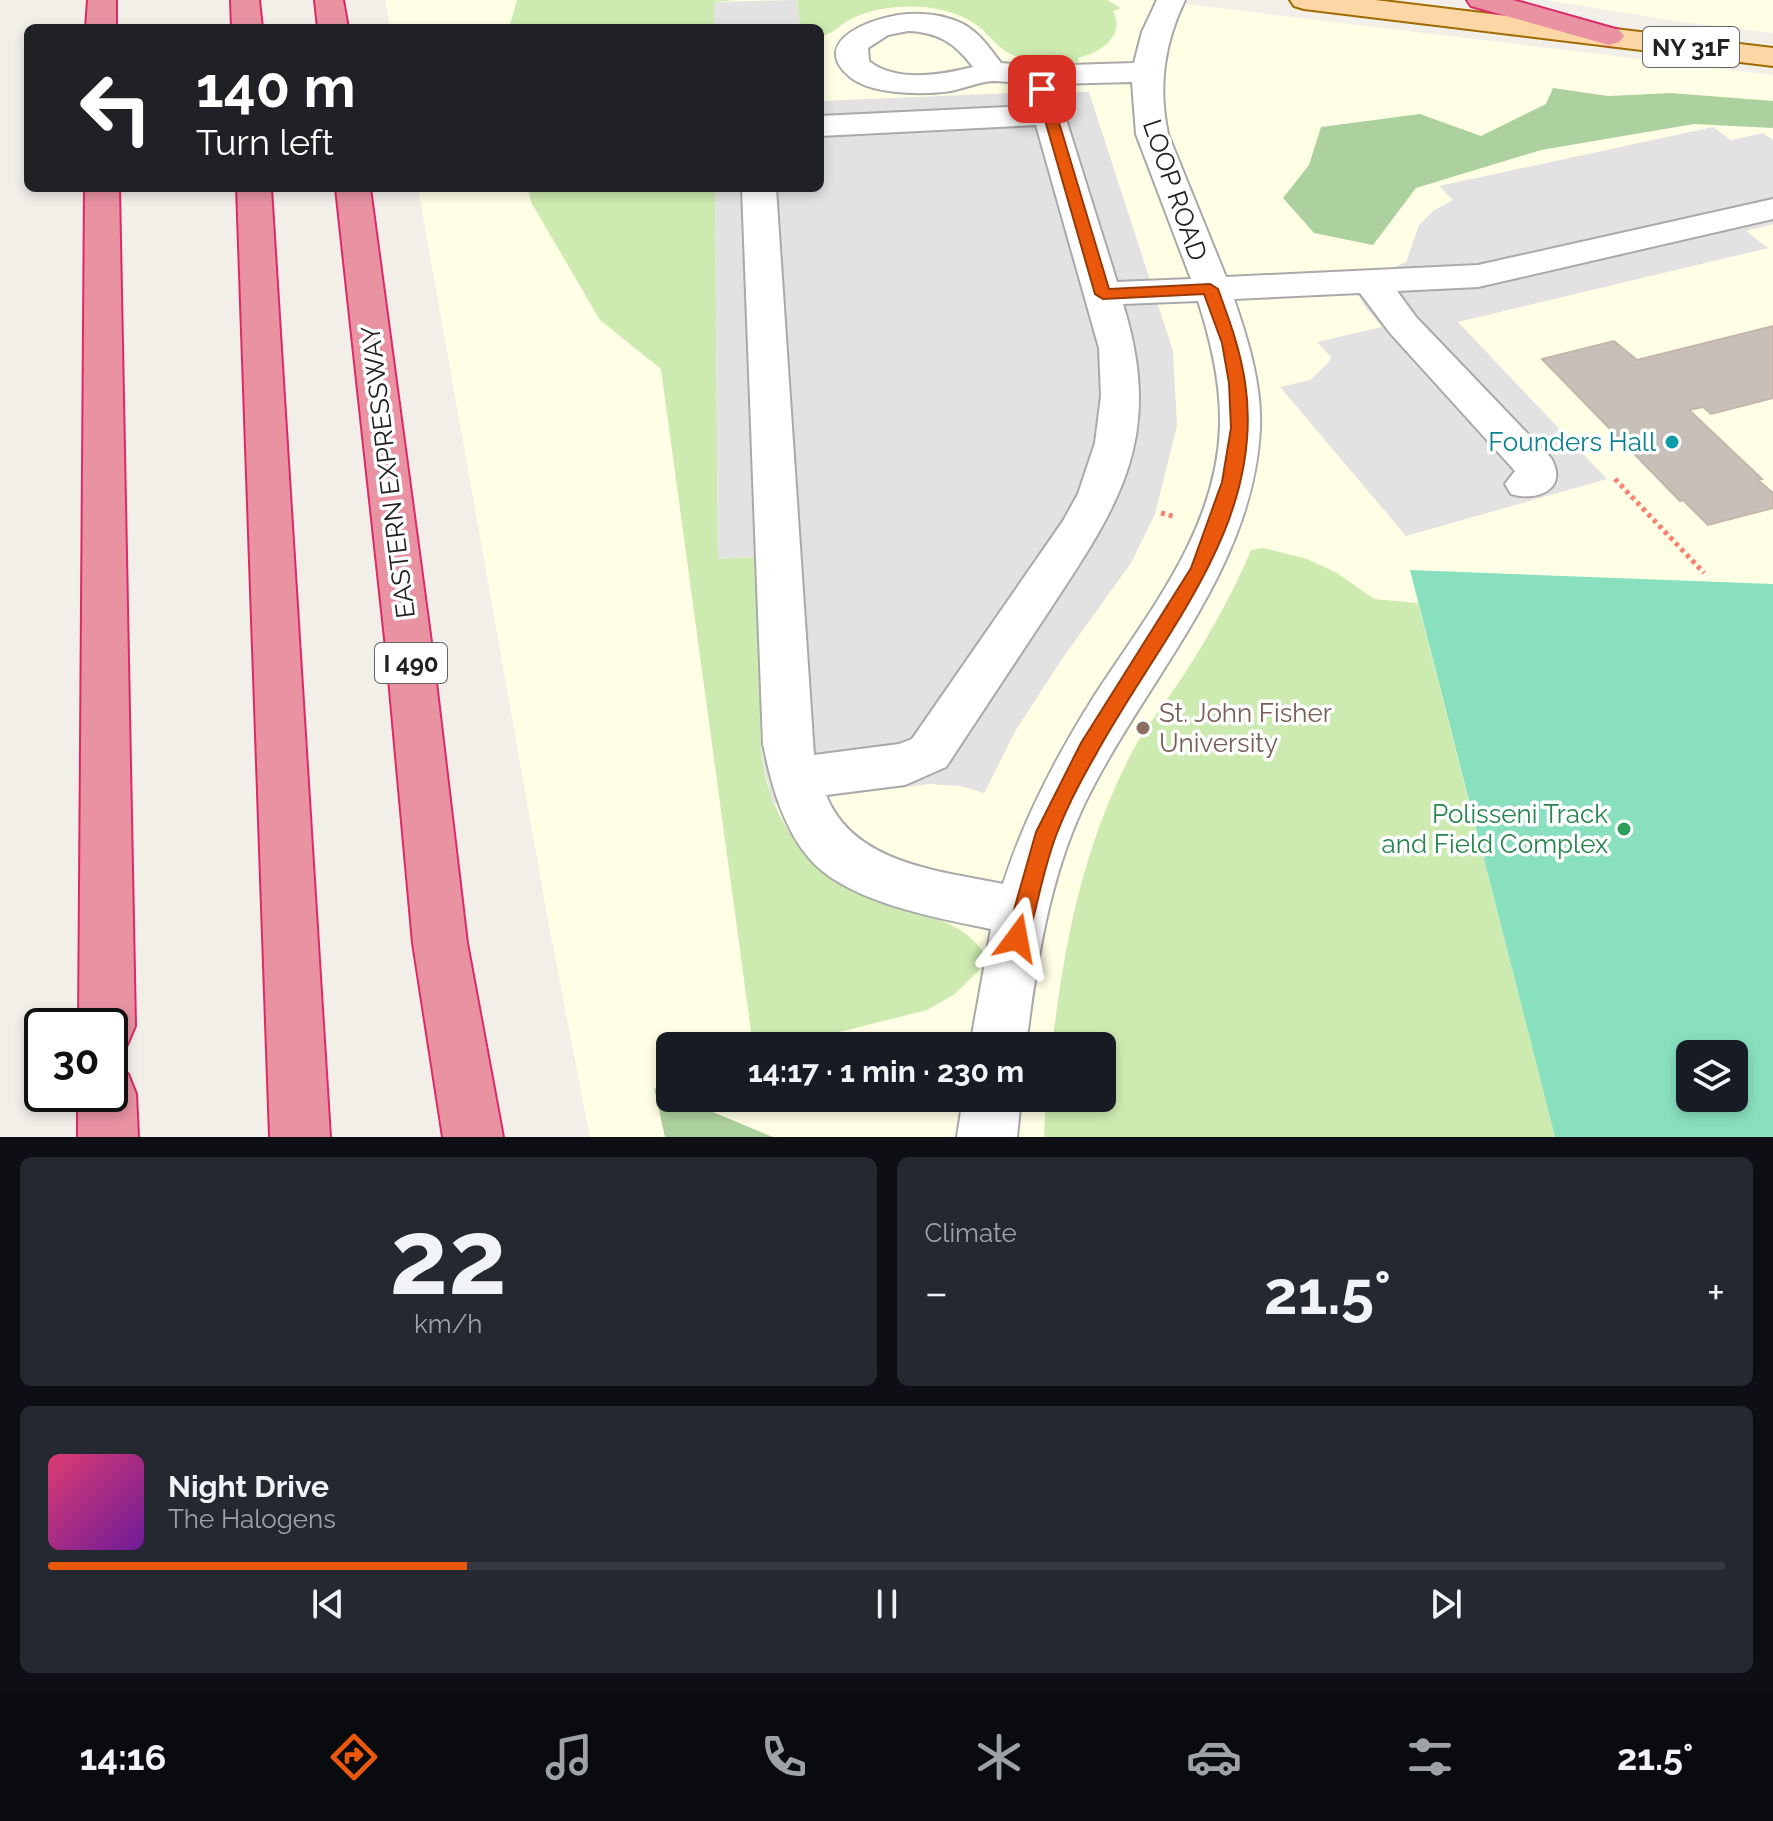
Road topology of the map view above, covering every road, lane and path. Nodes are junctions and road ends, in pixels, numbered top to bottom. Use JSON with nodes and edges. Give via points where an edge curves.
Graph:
{"nodes":[{"id":1,"x":102,"y":0,"type":"edge"},
{"id":2,"x":245,"y":0,"type":"edge"},
{"id":3,"x":329,"y":0,"type":"edge"},
{"id":4,"x":1171,"y":0,"type":"edge"},
{"id":5,"x":1304,"y":0,"type":"edge"},
{"id":6,"x":1481,"y":0,"type":"edge"},
{"id":7,"x":101,"y":24,"type":"edge"},
{"id":8,"x":247,"y":24,"type":"edge"},
{"id":9,"x":332,"y":24,"type":"edge"},
{"id":10,"x":1609,"y":36,"type":"junction"},
{"id":11,"x":1773,"y":57,"type":"edge"},
{"id":12,"x":992,"y":72,"type":"dead end"},
{"id":13,"x":1147,"y":72,"type":"junction"},
{"id":14,"x":1037,"y":75,"type":"junction"},
{"id":15,"x":1050,"y":115,"type":"junction"},
{"id":16,"x":824,"y":126,"type":"edge"},
{"id":17,"x":102,"y":192,"type":"edge"},
{"id":18,"x":254,"y":192,"type":"edge"},
{"id":19,"x":353,"y":192,"type":"edge"},
{"id":20,"x":759,"y":192,"type":"edge"},
{"id":21,"x":1773,"y":209,"type":"edge"},
{"id":22,"x":1370,"y":281,"type":"junction"},
{"id":23,"x":1210,"y":289,"type":"junction"},
{"id":24,"x":1103,"y":294,"type":"junction"},
{"id":25,"x":1615,"y":479,"type":"dead end"},
{"id":26,"x":1526,"y":484,"type":"dead end"},
{"id":27,"x":1704,"y":573,"type":"dead end"},
{"id":28,"x":794,"y":778,"type":"junction"},
{"id":29,"x":1022,"y":912,"type":"junction"},
{"id":30,"x":107,"y":1008,"type":"edge"},
{"id":31,"x":1001,"y":1032,"type":"edge"},
{"id":32,"x":107,"y":1112,"type":"edge"},
{"id":33,"x":990,"y":1112,"type":"edge"},
{"id":34,"x":108,"y":1137,"type":"edge"},
{"id":35,"x":300,"y":1137,"type":"edge"},
{"id":36,"x":473,"y":1137,"type":"edge"},
{"id":37,"x":987,"y":1137,"type":"edge"}],
"edges":[{"from":1,"to":7,"type":"highway"},
{"from":2,"to":8,"type":"highway"},
{"from":3,"to":9,"type":"highway"},
{"from":4,"to":13,"type":"street","name":"LOOP ROAD"},
{"from":5,"to":10,"type":"main road","number":"NY 31F"},
{"from":6,"to":10,"type":"highway"},
{"from":10,"to":11,"type":"main road","number":"NY 31F"},
{"from":12,"to":14,"type":"street"},
{"from":13,"to":14,"type":"street"},
{"from":13,"to":23,"type":"street","name":"LOOP ROAD","via":[[1145,104],[1152,134]]},
{"from":14,"to":15,"type":"street"},
{"from":15,"to":16,"type":"street"},
{"from":15,"to":24,"type":"street"},
{"from":17,"to":30,"type":"highway"},
{"from":18,"to":35,"type":"highway"},
{"from":19,"to":36,"type":"highway","name":"EASTERN EXPRESSWAY","number":"I 490","via":[[440,943]]},
{"from":20,"to":28,"type":"street","via":[[787,744]]},
{"from":21,"to":22,"type":"street","via":[[1478,276]]},
{"from":22,"to":23,"type":"street"},
{"from":22,"to":26,"type":"street","via":[[1403,325],[1536,468],[1536,478]]},
{"from":23,"to":24,"type":"street"},
{"from":23,"to":29,"type":"street","name":"LOOP ROAD","via":[[1237,383],[1240,428],[1231,482],[1200,569],[1088,749],[1047,832]]},
{"from":24,"to":28,"type":"street","via":[[1118,348],[1121,396],[1115,443],[1099,494],[1080,530],[929,753],[905,764]]},
{"from":25,"to":27,"type":"path"},
{"from":28,"to":29,"type":"street","via":[[812,820],[840,854],[895,882]]},
{"from":29,"to":31,"type":"street","name":"LOOP ROAD"},
{"from":32,"to":34,"type":"highway"},
{"from":33,"to":37,"type":"street"}]}
